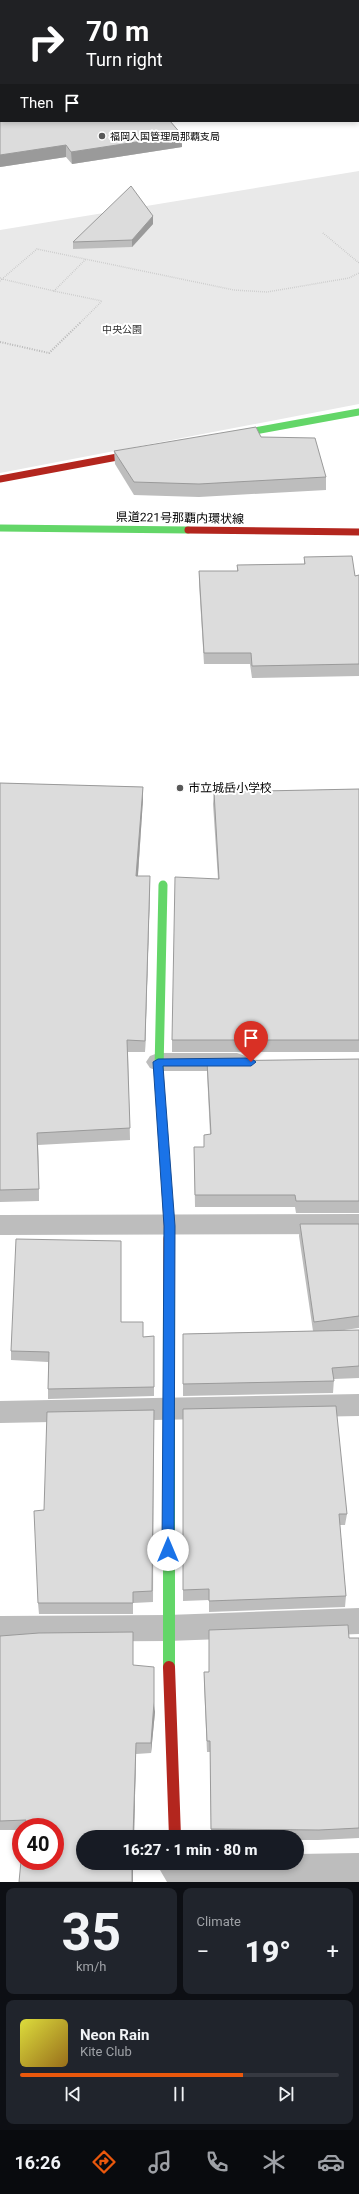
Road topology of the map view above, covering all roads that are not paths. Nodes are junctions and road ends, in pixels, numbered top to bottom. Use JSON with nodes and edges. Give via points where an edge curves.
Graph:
{"nodes":[{"id":1,"x":359,"y":412,"type":"edge"},
{"id":2,"x":218,"y":438,"type":"edge"},
{"id":3,"x":156,"y":450,"type":"edge"},
{"id":4,"x":0,"y":479,"type":"edge"},
{"id":5,"x":0,"y":528,"type":"edge"},
{"id":6,"x":359,"y":532,"type":"edge"},
{"id":7,"x":163,"y":885,"type":"dead end"},
{"id":8,"x":158,"y":1062,"type":"junction"},
{"id":9,"x":259,"y":1062,"type":"edge"},
{"id":10,"x":359,"y":1224,"type":"edge"},
{"id":11,"x":0,"y":1225,"type":"edge"},
{"id":12,"x":170,"y":1226,"type":"junction"},
{"id":13,"x":359,"y":1405,"type":"edge"},
{"id":14,"x":168,"y":1409,"type":"junction"},
{"id":15,"x":0,"y":1412,"type":"edge"},
{"id":16,"x":359,"y":1621,"type":"edge"},
{"id":17,"x":168,"y":1628,"type":"junction"},
{"id":18,"x":0,"y":1629,"type":"edge"},
{"id":19,"x":174,"y":1830,"type":"edge"},
{"id":20,"x":359,"y":1869,"type":"edge"},
{"id":21,"x":176,"y":1872,"type":"edge"}],
"edges":[{"from":1,"to":2,"type":"street"},
{"from":3,"to":4,"type":"street"},
{"from":5,"to":6,"type":"street","name":"県道221号那覇内環状線"},
{"from":7,"to":8,"type":"street"},
{"from":8,"to":9,"type":"street"},
{"from":8,"to":12,"type":"street"},
{"from":10,"to":12,"type":"street"},
{"from":11,"to":12,"type":"street"},
{"from":12,"to":14,"type":"street"},
{"from":13,"to":14,"type":"street"},
{"from":14,"to":15,"type":"street"},
{"from":14,"to":17,"type":"street"},
{"from":16,"to":17,"type":"street"},
{"from":17,"to":18,"type":"street"},
{"from":17,"to":19,"type":"street"},
{"from":20,"to":21,"type":"street"}]}
